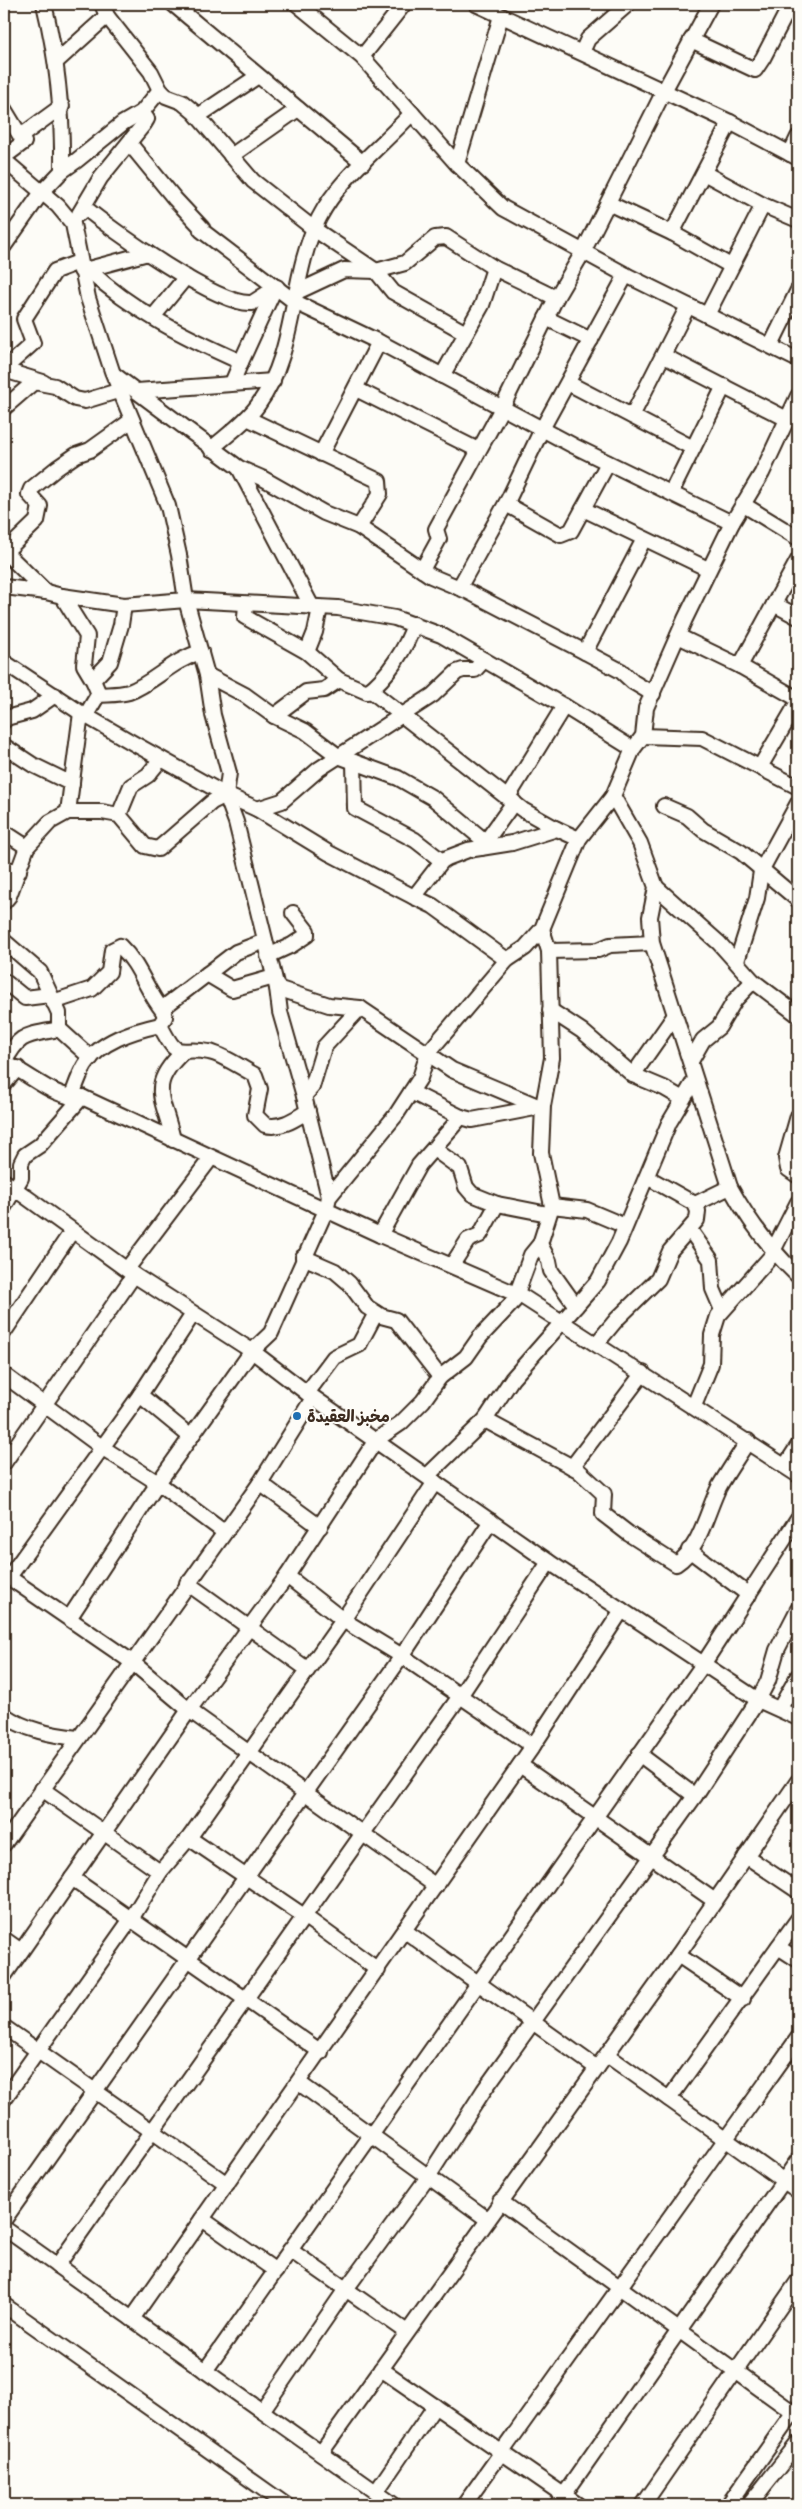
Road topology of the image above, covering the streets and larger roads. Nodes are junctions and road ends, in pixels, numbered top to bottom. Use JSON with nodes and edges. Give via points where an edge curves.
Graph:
{"nodes":[{"id":1,"x":44,"y":4,"type":"edge"},
{"id":2,"x":173,"y":4,"type":"edge"},
{"id":3,"x":297,"y":4,"type":"edge"},
{"id":4,"x":404,"y":4,"type":"edge"},
{"id":5,"x":476,"y":4,"type":"edge"},
{"id":6,"x":628,"y":4,"type":"edge"},
{"id":7,"x":711,"y":4,"type":"edge"},
{"id":8,"x":105,"y":10,"type":"edge"},
{"id":9,"x":792,"y":11,"type":"edge"},
{"id":10,"x":501,"y":16,"type":"junction"},
{"id":11,"x":692,"y":40,"type":"junction"},
{"id":12,"x":582,"y":52,"type":"junction"},
{"id":13,"x":362,"y":57,"type":"junction"},
{"id":14,"x":57,"y":61,"type":"junction"},
{"id":15,"x":258,"y":76,"type":"junction"},
{"id":16,"x":160,"y":90,"type":"junction"},
{"id":17,"x":664,"y":91,"type":"junction"},
{"id":18,"x":62,"y":106,"type":"junction"},
{"id":19,"x":4,"y":109,"type":"edge"},
{"id":20,"x":298,"y":109,"type":"junction"},
{"id":21,"x":142,"y":112,"type":"junction"},
{"id":22,"x":412,"y":113,"type":"junction"},
{"id":23,"x":198,"y":116,"type":"junction"},
{"id":24,"x":730,"y":122,"type":"junction"},
{"id":25,"x":21,"y":136,"type":"junction"},
{"id":26,"x":798,"y":137,"type":"edge"},
{"id":27,"x":130,"y":144,"type":"junction"},
{"id":28,"x":231,"y":156,"type":"junction"},
{"id":29,"x":794,"y":156,"type":"edge"},
{"id":30,"x":4,"y":158,"type":"edge"},
{"id":31,"x":363,"y":163,"type":"junction"},
{"id":32,"x":458,"y":164,"type":"junction"},
{"id":33,"x":62,"y":171,"type":"junction"},
{"id":34,"x":704,"y":173,"type":"junction"},
{"id":35,"x":42,"y":192,"type":"junction"},
{"id":36,"x":608,"y":203,"type":"junction"},
{"id":37,"x":763,"y":205,"type":"junction"},
{"id":38,"x":84,"y":208,"type":"junction"},
{"id":39,"x":798,"y":220,"type":"edge"},
{"id":40,"x":73,"y":224,"type":"junction"},
{"id":41,"x":314,"y":229,"type":"junction"},
{"id":42,"x":672,"y":233,"type":"junction"},
{"id":43,"x":4,"y":246,"type":"edge"},
{"id":44,"x":583,"y":252,"type":"junction"},
{"id":45,"x":148,"y":253,"type":"junction"},
{"id":46,"x":731,"y":266,"type":"junction"},
{"id":47,"x":83,"y":268,"type":"junction"},
{"id":48,"x":494,"y":268,"type":"junction"},
{"id":49,"x":376,"y":271,"type":"junction"},
{"id":50,"x":186,"y":276,"type":"junction"},
{"id":51,"x":626,"y":276,"type":"junction"},
{"id":52,"x":275,"y":289,"type":"junction"},
{"id":53,"x":798,"y":290,"type":"edge"},
{"id":54,"x":296,"y":297,"type":"junction"},
{"id":55,"x":556,"y":298,"type":"junction"},
{"id":56,"x":688,"y":306,"type":"junction"},
{"id":57,"x":707,"y":314,"type":"junction"},
{"id":58,"x":153,"y":317,"type":"junction"},
{"id":59,"x":546,"y":318,"type":"junction"},
{"id":60,"x":466,"y":333,"type":"junction"},
{"id":61,"x":591,"y":340,"type":"junction"},
{"id":62,"x":379,"y":342,"type":"junction"},
{"id":63,"x":771,"y":345,"type":"junction"},
{"id":64,"x":664,"y":356,"type":"junction"},
{"id":65,"x":798,"y":360,"type":"edge"},
{"id":66,"x":241,"y":362,"type":"junction"},
{"id":67,"x":4,"y":369,"type":"edge"},
{"id":68,"x":114,"y":375,"type":"junction"},
{"id":69,"x":442,"y":376,"type":"junction"},
{"id":70,"x":273,"y":381,"type":"junction"},
{"id":71,"x":232,"y":382,"type":"junction"},
{"id":72,"x":568,"y":383,"type":"junction"},
{"id":73,"x":55,"y":386,"type":"junction"},
{"id":74,"x":724,"y":386,"type":"junction"},
{"id":75,"x":356,"y":389,"type":"junction"},
{"id":76,"x":121,"y":390,"type":"junction"},
{"id":77,"x":137,"y":391,"type":"junction"},
{"id":78,"x":798,"y":396,"type":"edge"},
{"id":79,"x":4,"y":408,"type":"edge"},
{"id":80,"x":502,"y":408,"type":"junction"},
{"id":81,"x":632,"y":416,"type":"junction"},
{"id":82,"x":247,"y":418,"type":"junction"},
{"id":83,"x":787,"y":419,"type":"junction"},
{"id":84,"x":132,"y":420,"type":"junction"},
{"id":85,"x":542,"y":429,"type":"junction"},
{"id":86,"x":693,"y":448,"type":"junction"},
{"id":87,"x":211,"y":449,"type":"junction"},
{"id":88,"x":478,"y":450,"type":"junction"},
{"id":89,"x":321,"y":454,"type":"junction"},
{"id":90,"x":608,"y":463,"type":"junction"},
{"id":91,"x":239,"y":468,"type":"junction"},
{"id":92,"x":671,"y":493,"type":"junction"},
{"id":93,"x":506,"y":504,"type":"junction"},
{"id":94,"x":744,"y":506,"type":"junction"},
{"id":95,"x":583,"y":509,"type":"junction"},
{"id":96,"x":732,"y":523,"type":"junction"},
{"id":97,"x":359,"y":527,"type":"junction"},
{"id":98,"x":798,"y":538,"type":"edge"},
{"id":99,"x":644,"y":539,"type":"junction"},
{"id":100,"x":4,"y":552,"type":"edge"},
{"id":101,"x":798,"y":560,"type":"edge"},
{"id":102,"x":708,"y":569,"type":"junction"},
{"id":103,"x":422,"y":570,"type":"junction"},
{"id":104,"x":4,"y":587,"type":"edge"},
{"id":105,"x":459,"y":588,"type":"junction"},
{"id":106,"x":46,"y":592,"type":"junction"},
{"id":107,"x":62,"y":596,"type":"junction"},
{"id":108,"x":186,"y":600,"type":"junction"},
{"id":109,"x":124,"y":604,"type":"junction"},
{"id":110,"x":246,"y":604,"type":"junction"},
{"id":111,"x":774,"y":604,"type":"junction"},
{"id":112,"x":316,"y":607,"type":"junction"},
{"id":113,"x":798,"y":617,"type":"edge"},
{"id":114,"x":414,"y":624,"type":"junction"},
{"id":115,"x":678,"y":636,"type":"junction"},
{"id":116,"x":201,"y":652,"type":"junction"},
{"id":117,"x":307,"y":652,"type":"junction"},
{"id":118,"x":586,"y":652,"type":"junction"},
{"id":119,"x":484,"y":660,"type":"junction"},
{"id":120,"x":4,"y":662,"type":"edge"},
{"id":121,"x":740,"y":666,"type":"junction"},
{"id":122,"x":207,"y":675,"type":"junction"},
{"id":123,"x":93,"y":680,"type":"junction"},
{"id":124,"x":339,"y":680,"type":"junction"},
{"id":125,"x":370,"y":690,"type":"junction"},
{"id":126,"x":99,"y":694,"type":"junction"},
{"id":127,"x":653,"y":694,"type":"junction"},
{"id":128,"x":55,"y":695,"type":"junction"},
{"id":129,"x":798,"y":700,"type":"edge"},
{"id":130,"x":564,"y":706,"type":"junction"},
{"id":131,"x":84,"y":714,"type":"junction"},
{"id":132,"x":401,"y":715,"type":"junction"},
{"id":133,"x":274,"y":716,"type":"junction"},
{"id":134,"x":4,"y":721,"type":"edge"},
{"id":135,"x":643,"y":736,"type":"junction"},
{"id":136,"x":4,"y":746,"type":"edge"},
{"id":137,"x":633,"y":749,"type":"junction"},
{"id":138,"x":338,"y":756,"type":"junction"},
{"id":139,"x":161,"y":759,"type":"junction"},
{"id":140,"x":354,"y":762,"type":"junction"},
{"id":141,"x":760,"y":767,"type":"junction"},
{"id":142,"x":72,"y":784,"type":"junction"},
{"id":143,"x":798,"y":787,"type":"edge"},
{"id":144,"x":226,"y":796,"type":"junction"},
{"id":145,"x":613,"y":796,"type":"junction"},
{"id":146,"x":511,"y":800,"type":"junction"},
{"id":147,"x":798,"y":803,"type":"edge"},
{"id":148,"x":664,"y":806,"type":"dead end"},
{"id":149,"x":257,"y":809,"type":"junction"},
{"id":150,"x":68,"y":812,"type":"junction"},
{"id":151,"x":119,"y":815,"type":"junction"},
{"id":152,"x":557,"y":829,"type":"junction"},
{"id":153,"x":4,"y":832,"type":"edge"},
{"id":154,"x":579,"y":839,"type":"junction"},
{"id":155,"x":484,"y":845,"type":"junction"},
{"id":156,"x":27,"y":847,"type":"junction"},
{"id":157,"x":442,"y":861,"type":"junction"},
{"id":158,"x":4,"y":869,"type":"edge"},
{"id":159,"x":19,"y":871,"type":"junction"},
{"id":160,"x":761,"y":871,"type":"junction"},
{"id":161,"x":656,"y":887,"type":"junction"},
{"id":162,"x":414,"y":896,"type":"junction"},
{"id":163,"x":798,"y":900,"type":"edge"},
{"id":164,"x":4,"y":902,"type":"edge"},
{"id":165,"x":293,"y":913,"type":"dead end"},
{"id":166,"x":542,"y":929,"type":"junction"},
{"id":167,"x":4,"y":940,"type":"edge"},
{"id":168,"x":265,"y":941,"type":"junction"},
{"id":169,"x":652,"y":944,"type":"junction"},
{"id":170,"x":549,"y":951,"type":"junction"},
{"id":171,"x":268,"y":956,"type":"junction"},
{"id":172,"x":507,"y":960,"type":"junction"},
{"id":173,"x":737,"y":961,"type":"junction"},
{"id":174,"x":207,"y":974,"type":"junction"},
{"id":175,"x":4,"y":981,"type":"edge"},
{"id":176,"x":752,"y":981,"type":"junction"},
{"id":177,"x":275,"y":983,"type":"junction"},
{"id":178,"x":52,"y":998,"type":"junction"},
{"id":179,"x":360,"y":1008,"type":"junction"},
{"id":180,"x":550,"y":1010,"type":"junction"},
{"id":181,"x":163,"y":1011,"type":"junction"},
{"id":182,"x":675,"y":1015,"type":"junction"},
{"id":183,"x":798,"y":1015,"type":"edge"},
{"id":184,"x":160,"y":1025,"type":"junction"},
{"id":185,"x":59,"y":1029,"type":"junction"},
{"id":186,"x":182,"y":1053,"type":"junction"},
{"id":187,"x":428,"y":1053,"type":"junction"},
{"id":188,"x":91,"y":1058,"type":"junction"},
{"id":189,"x":691,"y":1061,"type":"junction"},
{"id":190,"x":4,"y":1063,"type":"edge"},
{"id":191,"x":18,"y":1068,"type":"junction"},
{"id":192,"x":633,"y":1075,"type":"junction"},
{"id":193,"x":694,"y":1081,"type":"junction"},
{"id":194,"x":4,"y":1084,"type":"edge"},
{"id":195,"x":411,"y":1092,"type":"junction"},
{"id":196,"x":304,"y":1096,"type":"junction"},
{"id":197,"x":77,"y":1098,"type":"junction"},
{"id":198,"x":683,"y":1099,"type":"junction"},
{"id":199,"x":541,"y":1107,"type":"junction"},
{"id":200,"x":308,"y":1111,"type":"junction"},
{"id":201,"x":798,"y":1116,"type":"edge"},
{"id":202,"x":461,"y":1117,"type":"junction"},
{"id":203,"x":173,"y":1140,"type":"junction"},
{"id":204,"x":434,"y":1149,"type":"junction"},
{"id":205,"x":211,"y":1158,"type":"junction"},
{"id":206,"x":798,"y":1176,"type":"edge"},
{"id":207,"x":647,"y":1177,"type":"junction"},
{"id":208,"x":4,"y":1181,"type":"edge"},
{"id":209,"x":730,"y":1187,"type":"junction"},
{"id":210,"x":16,"y":1189,"type":"junction"},
{"id":211,"x":798,"y":1202,"type":"edge"},
{"id":212,"x":328,"y":1203,"type":"junction"},
{"id":213,"x":497,"y":1204,"type":"junction"},
{"id":214,"x":694,"y":1204,"type":"junction"},
{"id":215,"x":4,"y":1207,"type":"edge"},
{"id":216,"x":550,"y":1210,"type":"junction"},
{"id":217,"x":625,"y":1226,"type":"junction"},
{"id":218,"x":690,"y":1230,"type":"junction"},
{"id":219,"x":72,"y":1231,"type":"junction"},
{"id":220,"x":380,"y":1235,"type":"junction"},
{"id":221,"x":540,"y":1244,"type":"junction"},
{"id":222,"x":774,"y":1251,"type":"junction"},
{"id":223,"x":304,"y":1257,"type":"junction"},
{"id":224,"x":452,"y":1265,"type":"junction"},
{"id":225,"x":131,"y":1272,"type":"junction"},
{"id":226,"x":798,"y":1276,"type":"edge"},
{"id":227,"x":516,"y":1294,"type":"junction"},
{"id":228,"x":576,"y":1306,"type":"junction"},
{"id":229,"x":722,"y":1310,"type":"junction"},
{"id":230,"x":194,"y":1314,"type":"junction"},
{"id":231,"x":376,"y":1314,"type":"junction"},
{"id":232,"x":563,"y":1321,"type":"junction"},
{"id":233,"x":4,"y":1332,"type":"edge"},
{"id":234,"x":597,"y":1343,"type":"junction"},
{"id":235,"x":252,"y":1352,"type":"junction"},
{"id":236,"x":643,"y":1373,"type":"junction"},
{"id":237,"x":4,"y":1375,"type":"edge"},
{"id":238,"x":440,"y":1377,"type":"junction"},
{"id":239,"x":140,"y":1395,"type":"junction"},
{"id":240,"x":310,"y":1395,"type":"junction"},
{"id":241,"x":45,"y":1403,"type":"junction"},
{"id":242,"x":694,"y":1406,"type":"junction"},
{"id":243,"x":485,"y":1420,"type":"junction"},
{"id":244,"x":191,"y":1437,"type":"junction"},
{"id":245,"x":376,"y":1440,"type":"junction"},
{"id":246,"x":748,"y":1441,"type":"junction"},
{"id":247,"x":798,"y":1446,"type":"edge"},
{"id":248,"x":103,"y":1448,"type":"junction"},
{"id":249,"x":4,"y":1463,"type":"edge"},
{"id":250,"x":785,"y":1466,"type":"junction"},
{"id":251,"x":572,"y":1467,"type":"junction"},
{"id":252,"x":798,"y":1475,"type":"edge"},
{"id":253,"x":431,"y":1479,"type":"junction"},
{"id":254,"x":158,"y":1483,"type":"junction"},
{"id":255,"x":260,"y":1483,"type":"junction"},
{"id":256,"x":798,"y":1518,"type":"edge"},
{"id":257,"x":491,"y":1521,"type":"junction"},
{"id":258,"x":320,"y":1527,"type":"junction"},
{"id":259,"x":224,"y":1532,"type":"junction"},
{"id":260,"x":794,"y":1536,"type":"edge"},
{"id":261,"x":689,"y":1550,"type":"junction"},
{"id":262,"x":549,"y":1562,"type":"junction"},
{"id":263,"x":6,"y":1576,"type":"edge"},
{"id":264,"x":287,"y":1576,"type":"junction"},
{"id":265,"x":187,"y":1583,"type":"junction"},
{"id":266,"x":749,"y":1595,"type":"junction"},
{"id":267,"x":798,"y":1609,"type":"edge"},
{"id":268,"x":622,"y":1610,"type":"junction"},
{"id":269,"x":70,"y":1617,"type":"junction"},
{"id":270,"x":343,"y":1620,"type":"junction"},
{"id":271,"x":249,"y":1626,"type":"junction"},
{"id":272,"x":402,"y":1656,"type":"junction"},
{"id":273,"x":132,"y":1662,"type":"junction"},
{"id":274,"x":704,"y":1663,"type":"junction"},
{"id":275,"x":307,"y":1669,"type":"junction"},
{"id":276,"x":798,"y":1676,"type":"edge"},
{"id":277,"x":460,"y":1696,"type":"junction"},
{"id":278,"x":758,"y":1700,"type":"junction"},
{"id":279,"x":780,"y":1708,"type":"junction"},
{"id":280,"x":189,"y":1710,"type":"junction"},
{"id":281,"x":4,"y":1715,"type":"edge"},
{"id":282,"x":798,"y":1718,"type":"edge"},
{"id":283,"x":77,"y":1738,"type":"junction"},
{"id":284,"x":533,"y":1746,"type":"junction"},
{"id":285,"x":249,"y":1753,"type":"junction"},
{"id":286,"x":639,"y":1754,"type":"junction"},
{"id":287,"x":520,"y":1765,"type":"junction"},
{"id":288,"x":798,"y":1781,"type":"edge"},
{"id":289,"x":42,"y":1789,"type":"junction"},
{"id":290,"x":306,"y":1793,"type":"junction"},
{"id":291,"x":695,"y":1796,"type":"junction"},
{"id":292,"x":594,"y":1817,"type":"junction"},
{"id":293,"x":104,"y":1832,"type":"junction"},
{"id":294,"x":362,"y":1833,"type":"junction"},
{"id":295,"x":6,"y":1835,"type":"edge"},
{"id":296,"x":189,"y":1838,"type":"junction"},
{"id":297,"x":746,"y":1856,"type":"junction"},
{"id":298,"x":652,"y":1857,"type":"junction"},
{"id":299,"x":160,"y":1872,"type":"junction"},
{"id":300,"x":246,"y":1877,"type":"junction"},
{"id":301,"x":72,"y":1878,"type":"junction"},
{"id":302,"x":436,"y":1886,"type":"junction"},
{"id":303,"x":798,"y":1890,"type":"edge"},
{"id":304,"x":715,"y":1901,"type":"junction"},
{"id":305,"x":304,"y":1916,"type":"junction"},
{"id":306,"x":131,"y":1919,"type":"junction"},
{"id":307,"x":798,"y":1919,"type":"edge"},
{"id":308,"x":405,"y":1931,"type":"junction"},
{"id":309,"x":4,"y":1939,"type":"edge"},
{"id":310,"x":778,"y":1947,"type":"junction"},
{"id":311,"x":21,"y":1952,"type":"junction"},
{"id":312,"x":678,"y":1955,"type":"junction"},
{"id":313,"x":188,"y":1960,"type":"junction"},
{"id":314,"x":798,"y":1960,"type":"edge"},
{"id":315,"x":378,"y":1970,"type":"junction"},
{"id":316,"x":4,"y":1976,"type":"edge"},
{"id":317,"x":477,"y":1983,"type":"junction"},
{"id":318,"x":246,"y":1998,"type":"junction"},
{"id":319,"x":743,"y":2000,"type":"junction"},
{"id":320,"x":533,"y":2022,"type":"junction"},
{"id":321,"x":4,"y":2027,"type":"edge"},
{"id":322,"x":798,"y":2038,"type":"edge"},
{"id":323,"x":38,"y":2051,"type":"junction"},
{"id":324,"x":320,"y":2052,"type":"junction"},
{"id":325,"x":607,"y":2054,"type":"junction"},
{"id":326,"x":597,"y":2068,"type":"junction"},
{"id":327,"x":299,"y":2083,"type":"junction"},
{"id":328,"x":96,"y":2092,"type":"junction"},
{"id":329,"x":4,"y":2099,"type":"edge"},
{"id":330,"x":669,"y":2099,"type":"junction"},
{"id":331,"x":153,"y":2132,"type":"junction"},
{"id":332,"x":371,"y":2135,"type":"junction"},
{"id":333,"x":725,"y":2139,"type":"junction"},
{"id":334,"x":798,"y":2160,"type":"edge"},
{"id":335,"x":428,"y":2177,"type":"junction"},
{"id":336,"x":784,"y":2181,"type":"junction"},
{"id":337,"x":227,"y":2184,"type":"junction"},
{"id":338,"x":798,"y":2191,"type":"edge"},
{"id":339,"x":500,"y":2201,"type":"junction"},
{"id":340,"x":202,"y":2219,"type":"junction"},
{"id":341,"x":487,"y":2219,"type":"junction"},
{"id":342,"x":4,"y":2220,"type":"edge"},
{"id":343,"x":4,"y":2228,"type":"edge"},
{"id":344,"x":290,"y":2250,"type":"junction"},
{"id":345,"x":57,"y":2266,"type":"junction"},
{"id":346,"x":276,"y":2271,"type":"junction"},
{"id":347,"x":798,"y":2281,"type":"edge"},
{"id":348,"x":619,"y":2288,"type":"junction"},
{"id":349,"x":346,"y":2289,"type":"junction"},
{"id":350,"x":4,"y":2305,"type":"edge"},
{"id":351,"x":132,"y":2319,"type":"junction"},
{"id":352,"x":678,"y":2330,"type":"junction"},
{"id":353,"x":407,"y":2332,"type":"junction"},
{"id":354,"x":381,"y":2369,"type":"junction"},
{"id":355,"x":205,"y":2371,"type":"junction"},
{"id":356,"x":737,"y":2372,"type":"junction"},
{"id":357,"x":435,"y":2406,"type":"junction"},
{"id":358,"x":262,"y":2412,"type":"junction"},
{"id":359,"x":795,"y":2415,"type":"edge"},
{"id":360,"x":798,"y":2443,"type":"edge"},
{"id":361,"x":502,"y":2452,"type":"junction"},
{"id":362,"x":320,"y":2453,"type":"junction"},
{"id":363,"x":376,"y":2492,"type":"junction"},
{"id":364,"x":560,"y":2500,"type":"edge"},
{"id":365,"x":286,"y":2505,"type":"edge"},
{"id":366,"x":394,"y":2505,"type":"edge"},
{"id":367,"x":464,"y":2505,"type":"edge"},
{"id":368,"x":578,"y":2505,"type":"edge"},
{"id":369,"x":643,"y":2505,"type":"edge"},
{"id":370,"x":728,"y":2505,"type":"edge"},
{"id":371,"x":749,"y":2505,"type":"edge"}],
"edges":[{"from":1,"to":14,"type":"street"},
{"from":2,"to":15,"type":"street"},
{"from":3,"to":13,"type":"street"},
{"from":4,"to":13,"type":"street"},
{"from":5,"to":10,"type":"street"},
{"from":6,"to":12,"type":"street","via":[[588,39]]},
{"from":7,"to":11,"type":"street"},
{"from":8,"to":14,"type":"street"},
{"from":8,"to":16,"type":"street","via":[[151,72]]},
{"from":9,"to":11,"type":"street","via":[[755,70]]},
{"from":10,"to":12,"type":"street"},
{"from":10,"to":32,"type":"street"},
{"from":11,"to":17,"type":"street"},
{"from":12,"to":17,"type":"street"},
{"from":13,"to":22,"type":"street"},
{"from":14,"to":18,"type":"street"},
{"from":15,"to":20,"type":"street"},
{"from":15,"to":23,"type":"street"},
{"from":16,"to":21,"type":"street"},
{"from":16,"to":23,"type":"street","via":[[182,102]]},
{"from":17,"to":24,"type":"street"},
{"from":17,"to":36,"type":"street"},
{"from":18,"to":25,"type":"street"},
{"from":18,"to":33,"type":"street"},
{"from":19,"to":25,"type":"street"},
{"from":20,"to":28,"type":"street"},
{"from":20,"to":31,"type":"street"},
{"from":21,"to":27,"type":"street","via":[[147,119]]},
{"from":21,"to":33,"type":"street"},
{"from":22,"to":31,"type":"street"},
{"from":22,"to":32,"type":"street"},
{"from":23,"to":28,"type":"street"},
{"from":24,"to":29,"type":"street"},
{"from":24,"to":34,"type":"street"},
{"from":25,"to":30,"type":"street","via":[[24,139],[22,145]]},
{"from":26,"to":29,"type":"street"},
{"from":27,"to":38,"type":"street","via":[[101,177]]},
{"from":27,"to":52,"type":"street","via":[[201,230]]},
{"from":28,"to":41,"type":"street","via":[[253,181]]},
{"from":30,"to":35,"type":"street"},
{"from":31,"to":41,"type":"street","via":[[333,197]]},
{"from":32,"to":44,"type":"street","via":[[503,208]]},
{"from":33,"to":35,"type":"street"},
{"from":34,"to":37,"type":"street"},
{"from":34,"to":42,"type":"street"},
{"from":35,"to":40,"type":"street"},
{"from":35,"to":43,"type":"street"},
{"from":36,"to":42,"type":"street"},
{"from":36,"to":44,"type":"street"},
{"from":37,"to":39,"type":"street"},
{"from":37,"to":46,"type":"street"},
{"from":38,"to":40,"type":"street"},
{"from":38,"to":45,"type":"street"},
{"from":40,"to":47,"type":"street"},
{"from":41,"to":49,"type":"street"},
{"from":41,"to":54,"type":"street","via":[[302,264]]},
{"from":42,"to":46,"type":"street"},
{"from":44,"to":51,"type":"street"},
{"from":44,"to":55,"type":"street"},
{"from":45,"to":47,"type":"street"},
{"from":45,"to":50,"type":"street"},
{"from":46,"to":57,"type":"street"},
{"from":47,"to":58,"type":"street"},
{"from":47,"to":67,"type":"street","via":[[54,271],[24,319],[33,343]]},
{"from":47,"to":68,"type":"street","via":[[88,298]]},
{"from":48,"to":49,"type":"street","via":[[446,237],[435,238],[405,263]]},
{"from":48,"to":55,"type":"street"},
{"from":48,"to":60,"type":"street","via":[[488,292]]},
{"from":49,"to":54,"type":"street","via":[[344,270]]},
{"from":49,"to":60,"type":"street","via":[[393,292]]},
{"from":50,"to":52,"type":"street","via":[[232,300],[246,303],[258,300]]},
{"from":50,"to":58,"type":"street"},
{"from":51,"to":56,"type":"street"},
{"from":51,"to":61,"type":"street"},
{"from":52,"to":54,"type":"street"},
{"from":52,"to":66,"type":"street"},
{"from":53,"to":63,"type":"street"},
{"from":54,"to":62,"type":"street"},
{"from":54,"to":70,"type":"street"},
{"from":55,"to":59,"type":"street"},
{"from":56,"to":57,"type":"street"},
{"from":56,"to":64,"type":"street"},
{"from":57,"to":63,"type":"street"},
{"from":58,"to":66,"type":"street","via":[[196,343]]},
{"from":59,"to":61,"type":"street"},
{"from":59,"to":80,"type":"street"},
{"from":60,"to":69,"type":"street"},
{"from":61,"to":72,"type":"street"},
{"from":62,"to":69,"type":"street"},
{"from":62,"to":75,"type":"street"},
{"from":63,"to":65,"type":"street"},
{"from":64,"to":74,"type":"street"},
{"from":64,"to":81,"type":"street"},
{"from":66,"to":71,"type":"street"},
{"from":67,"to":73,"type":"street"},
{"from":68,"to":76,"type":"street"},
{"from":68,"to":77,"type":"street"},
{"from":69,"to":80,"type":"street"},
{"from":70,"to":71,"type":"street"},
{"from":70,"to":82,"type":"street"},
{"from":71,"to":77,"type":"street"},
{"from":72,"to":81,"type":"street"},
{"from":72,"to":85,"type":"street"},
{"from":73,"to":76,"type":"street","via":[[75,399],[85,401]]},
{"from":73,"to":79,"type":"street","via":[[34,382]]},
{"from":74,"to":83,"type":"street"},
{"from":74,"to":86,"type":"street"},
{"from":75,"to":88,"type":"street"},
{"from":75,"to":89,"type":"street"},
{"from":76,"to":84,"type":"street"},
{"from":77,"to":87,"type":"street"},
{"from":78,"to":83,"type":"street"},
{"from":80,"to":85,"type":"street"},
{"from":80,"to":88,"type":"street"},
{"from":81,"to":86,"type":"street"},
{"from":82,"to":87,"type":"street"},
{"from":82,"to":89,"type":"street"},
{"from":83,"to":94,"type":"street"},
{"from":84,"to":100,"type":"street","via":[[30,488],[29,494],[40,506],[37,521]]},
{"from":84,"to":108,"type":"street","via":[[168,506]]},
{"from":85,"to":90,"type":"street"},
{"from":85,"to":93,"type":"street"},
{"from":86,"to":92,"type":"street"},
{"from":87,"to":91,"type":"street"},
{"from":88,"to":103,"type":"street","via":[[436,529],[439,539]]},
{"from":89,"to":97,"type":"street","via":[[379,481],[380,494]]},
{"from":90,"to":92,"type":"street"},
{"from":90,"to":95,"type":"street"},
{"from":91,"to":97,"type":"street","via":[[324,513]]},
{"from":91,"to":112,"type":"street"},
{"from":92,"to":96,"type":"street"},
{"from":93,"to":95,"type":"street","via":[[561,535],[571,531]]},
{"from":93,"to":105,"type":"street"},
{"from":94,"to":96,"type":"street"},
{"from":94,"to":98,"type":"street"},
{"from":95,"to":99,"type":"street"},
{"from":96,"to":102,"type":"street"},
{"from":97,"to":103,"type":"street"},
{"from":99,"to":102,"type":"street"},
{"from":99,"to":118,"type":"street"},
{"from":100,"to":106,"type":"street"},
{"from":101,"to":111,"type":"street"},
{"from":102,"to":115,"type":"street"},
{"from":103,"to":105,"type":"street"},
{"from":104,"to":106,"type":"street"},
{"from":105,"to":118,"type":"street"},
{"from":106,"to":107,"type":"street"},
{"from":107,"to":109,"type":"street"},
{"from":107,"to":123,"type":"street","via":[[87,636],[84,665]]},
{"from":108,"to":109,"type":"street"},
{"from":108,"to":110,"type":"street"},
{"from":108,"to":116,"type":"street"},
{"from":109,"to":123,"type":"street","via":[[122,625],[110,662]]},
{"from":110,"to":112,"type":"street"},
{"from":110,"to":117,"type":"street","via":[[245,617]]},
{"from":111,"to":113,"type":"street"},
{"from":111,"to":121,"type":"street"},
{"from":112,"to":114,"type":"street","via":[[367,612]]},
{"from":112,"to":117,"type":"street","via":[[314,632]]},
{"from":114,"to":119,"type":"street","via":[[441,635]]},
{"from":114,"to":125,"type":"street","via":[[405,648]]},
{"from":115,"to":121,"type":"street"},
{"from":115,"to":127,"type":"street"},
{"from":116,"to":122,"type":"street"},
{"from":116,"to":126,"type":"street","via":[[187,656],[129,692],[108,696]]},
{"from":117,"to":124,"type":"street"},
{"from":118,"to":127,"type":"street"},
{"from":119,"to":130,"type":"street"},
{"from":119,"to":132,"type":"street","via":[[475,670],[457,672],[433,695]]},
{"from":120,"to":128,"type":"street"},
{"from":121,"to":129,"type":"street"},
{"from":122,"to":133,"type":"street"},
{"from":122,"to":144,"type":"street","via":[[213,715],[229,773]]},
{"from":123,"to":126,"type":"street"},
{"from":124,"to":125,"type":"street","via":[[363,692]]},
{"from":124,"to":133,"type":"street","via":[[324,690],[306,692]]},
{"from":125,"to":132,"type":"street"},
{"from":126,"to":131,"type":"street"},
{"from":127,"to":135,"type":"street","via":[[646,708]]},
{"from":128,"to":131,"type":"street"},
{"from":128,"to":134,"type":"street","via":[[32,711]]},
{"from":129,"to":141,"type":"street"},
{"from":130,"to":137,"type":"street"},
{"from":130,"to":146,"type":"street"},
{"from":131,"to":139,"type":"street"},
{"from":131,"to":142,"type":"street"},
{"from":132,"to":138,"type":"street"},
{"from":132,"to":146,"type":"street"},
{"from":133,"to":138,"type":"street","via":[[305,731]]},
{"from":135,"to":137,"type":"street"},
{"from":135,"to":141,"type":"street","via":[[702,738]]},
{"from":136,"to":142,"type":"street"},
{"from":137,"to":145,"type":"street"},
{"from":138,"to":140,"type":"street"},
{"from":138,"to":149,"type":"street","via":[[282,801]]},
{"from":139,"to":144,"type":"street"},
{"from":139,"to":151,"type":"street","via":[[148,775],[131,786]]},
{"from":140,"to":155,"type":"street","via":[[398,778],[433,798]]},
{"from":140,"to":157,"type":"street","via":[[355,808],[415,840]]},
{"from":141,"to":143,"type":"street"},
{"from":142,"to":150,"type":"street"},
{"from":144,"to":149,"type":"street"},
{"from":144,"to":151,"type":"street","via":[[212,802],[158,849],[145,846]]},
{"from":144,"to":168,"type":"street","via":[[236,822]]},
{"from":145,"to":154,"type":"street"},
{"from":145,"to":161,"type":"street","via":[[640,843]]},
{"from":146,"to":152,"type":"street"},
{"from":146,"to":155,"type":"street"},
{"from":147,"to":160,"type":"street"},
{"from":148,"to":160,"type":"street","via":[[687,816],[703,830],[741,852]]},
{"from":149,"to":162,"type":"street","via":[[322,850]]},
{"from":150,"to":151,"type":"street"},
{"from":150,"to":156,"type":"street","via":[[50,822]]},
{"from":152,"to":154,"type":"street"},
{"from":152,"to":155,"type":"street","via":[[512,844]]},
{"from":153,"to":156,"type":"street"},
{"from":154,"to":166,"type":"street"},
{"from":155,"to":157,"type":"street"},
{"from":156,"to":159,"type":"street"},
{"from":157,"to":162,"type":"street"},
{"from":158,"to":159,"type":"street"},
{"from":159,"to":164,"type":"street"},
{"from":160,"to":163,"type":"street"},
{"from":160,"to":173,"type":"street","via":[[757,898]]},
{"from":161,"to":169,"type":"street","via":[[650,918]]},
{"from":161,"to":173,"type":"street"},
{"from":162,"to":172,"type":"street"},
{"from":165,"to":171,"type":"street","via":[[307,935]]},
{"from":166,"to":170,"type":"street"},
{"from":166,"to":172,"type":"street","via":[[525,948]]},
{"from":167,"to":178,"type":"street","via":[[40,972]]},
{"from":168,"to":171,"type":"street"},
{"from":168,"to":174,"type":"street","via":[[236,952]]},
{"from":169,"to":170,"type":"street"},
{"from":169,"to":182,"type":"street"},
{"from":170,"to":180,"type":"street"},
{"from":171,"to":177,"type":"street"},
{"from":172,"to":187,"type":"street"},
{"from":173,"to":176,"type":"street"},
{"from":174,"to":177,"type":"street","via":[[232,989]]},
{"from":174,"to":181,"type":"street"},
{"from":175,"to":178,"type":"street","via":[[25,998]]},
{"from":176,"to":183,"type":"street"},
{"from":176,"to":189,"type":"street","via":[[719,1026],[703,1040]]},
{"from":177,"to":179,"type":"street","via":[[329,1006]]},
{"from":177,"to":196,"type":"street"},
{"from":178,"to":181,"type":"street","via":[[92,989],[109,972],[112,950],[120,946],[134,959],[148,993]]},
{"from":178,"to":185,"type":"street","via":[[59,1013]]},
{"from":179,"to":187,"type":"street"},
{"from":179,"to":196,"type":"street","via":[[324,1047],[312,1087]]},
{"from":180,"to":192,"type":"street","via":[[582,1031]]},
{"from":180,"to":199,"type":"street","via":[[552,1058]]},
{"from":181,"to":184,"type":"street","via":[[166,1017]]},
{"from":182,"to":189,"type":"street"},
{"from":182,"to":192,"type":"street"},
{"from":184,"to":186,"type":"street","via":[[168,1042]]},
{"from":184,"to":188,"type":"street","via":[[122,1036]]},
{"from":185,"to":188,"type":"street"},
{"from":185,"to":190,"type":"street","via":[[20,1038]]},
{"from":186,"to":200,"type":"street","via":[[211,1052],[255,1075],[260,1089],[255,1115],[265,1125],[294,1120]]},
{"from":186,"to":203,"type":"street","via":[[164,1072],[160,1097]]},
{"from":187,"to":195,"type":"street","via":[[420,1078]]},
{"from":187,"to":199,"type":"street","via":[[452,1070]]},
{"from":188,"to":197,"type":"street","via":[[84,1066]]},
{"from":189,"to":193,"type":"street"},
{"from":190,"to":191,"type":"street"},
{"from":191,"to":194,"type":"street"},
{"from":191,"to":197,"type":"street","via":[[42,1084]]},
{"from":192,"to":198,"type":"street"},
{"from":193,"to":198,"type":"street"},
{"from":193,"to":209,"type":"street"},
{"from":195,"to":202,"type":"street"},
{"from":195,"to":212,"type":"street"},
{"from":196,"to":200,"type":"street"},
{"from":197,"to":203,"type":"street"},
{"from":197,"to":210,"type":"street","via":[[40,1145],[25,1155]]},
{"from":198,"to":207,"type":"street","via":[[669,1123]]},
{"from":199,"to":202,"type":"street","via":[[472,1120]]},
{"from":199,"to":216,"type":"street","via":[[541,1153]]},
{"from":200,"to":212,"type":"street"},
{"from":201,"to":206,"type":"street","via":[[786,1158],[788,1168]]},
{"from":202,"to":204,"type":"street"},
{"from":203,"to":205,"type":"street"},
{"from":204,"to":213,"type":"street","via":[[460,1168],[468,1190]]},
{"from":204,"to":220,"type":"street","via":[[414,1172]]},
{"from":205,"to":212,"type":"street"},
{"from":205,"to":225,"type":"street"},
{"from":207,"to":214,"type":"street"},
{"from":207,"to":217,"type":"street"},
{"from":208,"to":210,"type":"street"},
{"from":209,"to":214,"type":"street"},
{"from":209,"to":222,"type":"street"},
{"from":210,"to":215,"type":"street"},
{"from":210,"to":219,"type":"street"},
{"from":211,"to":222,"type":"street"},
{"from":212,"to":220,"type":"street"},
{"from":212,"to":223,"type":"street"},
{"from":213,"to":216,"type":"street"},
{"from":213,"to":224,"type":"street","via":[[480,1235],[468,1240]]},
{"from":214,"to":218,"type":"street","via":[[698,1215]]},
{"from":216,"to":217,"type":"street","via":[[587,1210]]},
{"from":216,"to":221,"type":"street"},
{"from":217,"to":228,"type":"street","via":[[602,1274]]},
{"from":218,"to":229,"type":"street","via":[[711,1260],[714,1289]]},
{"from":218,"to":234,"type":"street","via":[[670,1251],[652,1286]]},
{"from":219,"to":225,"type":"street"},
{"from":219,"to":233,"type":"street"},
{"from":220,"to":224,"type":"street"},
{"from":221,"to":227,"type":"street","via":[[531,1255]]},
{"from":221,"to":228,"type":"street","via":[[551,1271]]},
{"from":222,"to":226,"type":"street"},
{"from":222,"to":229,"type":"street"},
{"from":223,"to":231,"type":"street","via":[[343,1277]]},
{"from":223,"to":235,"type":"street","via":[[273,1328]]},
{"from":224,"to":227,"type":"street"},
{"from":225,"to":230,"type":"street"},
{"from":225,"to":241,"type":"street"},
{"from":227,"to":232,"type":"street"},
{"from":227,"to":238,"type":"street","via":[[510,1306],[466,1357]]},
{"from":228,"to":232,"type":"street"},
{"from":229,"to":242,"type":"street","via":[[714,1327],[706,1380]]},
{"from":230,"to":235,"type":"street"},
{"from":230,"to":239,"type":"street"},
{"from":231,"to":238,"type":"street","via":[[396,1320]]},
{"from":231,"to":240,"type":"street","via":[[359,1345],[334,1357]]},
{"from":232,"to":234,"type":"street"},
{"from":232,"to":243,"type":"street","via":[[512,1379]]},
{"from":234,"to":236,"type":"street"},
{"from":235,"to":240,"type":"street"},
{"from":235,"to":244,"type":"street"},
{"from":236,"to":242,"type":"street"},
{"from":236,"to":251,"type":"street"},
{"from":237,"to":241,"type":"street"},
{"from":238,"to":245,"type":"street","via":[[423,1401]]},
{"from":239,"to":244,"type":"street"},
{"from":239,"to":248,"type":"street"},
{"from":240,"to":245,"type":"street"},
{"from":240,"to":255,"type":"street"},
{"from":241,"to":248,"type":"street"},
{"from":241,"to":249,"type":"street"},
{"from":242,"to":246,"type":"street"},
{"from":243,"to":251,"type":"street"},
{"from":243,"to":253,"type":"street"},
{"from":244,"to":254,"type":"street"},
{"from":245,"to":253,"type":"street"},
{"from":245,"to":258,"type":"street"},
{"from":246,"to":250,"type":"street"},
{"from":246,"to":261,"type":"street","via":[[725,1477]]},
{"from":247,"to":250,"type":"street"},
{"from":248,"to":254,"type":"street"},
{"from":248,"to":263,"type":"street"},
{"from":250,"to":252,"type":"street"},
{"from":251,"to":261,"type":"street","via":[[602,1490],[605,1497],[602,1512],[629,1534],[674,1563]]},
{"from":253,"to":257,"type":"street"},
{"from":253,"to":270,"type":"street"},
{"from":254,"to":259,"type":"street"},
{"from":254,"to":269,"type":"street"},
{"from":255,"to":258,"type":"street"},
{"from":255,"to":259,"type":"street"},
{"from":256,"to":260,"type":"street"},
{"from":257,"to":262,"type":"street"},
{"from":257,"to":272,"type":"street"},
{"from":258,"to":264,"type":"street"},
{"from":259,"to":265,"type":"street"},
{"from":260,"to":266,"type":"street"},
{"from":261,"to":266,"type":"street"},
{"from":262,"to":268,"type":"street"},
{"from":262,"to":277,"type":"street"},
{"from":263,"to":269,"type":"street"},
{"from":264,"to":270,"type":"street"},
{"from":264,"to":271,"type":"street"},
{"from":265,"to":271,"type":"street"},
{"from":265,"to":273,"type":"street"},
{"from":266,"to":274,"type":"street"},
{"from":267,"to":278,"type":"street","via":[[777,1650],[768,1681]]},
{"from":268,"to":274,"type":"street"},
{"from":268,"to":284,"type":"street"},
{"from":269,"to":273,"type":"street"},
{"from":270,"to":272,"type":"street"},
{"from":270,"to":275,"type":"street"},
{"from":271,"to":275,"type":"street"},
{"from":271,"to":280,"type":"street"},
{"from":272,"to":277,"type":"street"},
{"from":272,"to":290,"type":"street"},
{"from":273,"to":280,"type":"street"},
{"from":273,"to":283,"type":"street"},
{"from":274,"to":278,"type":"street"},
{"from":274,"to":286,"type":"street"},
{"from":275,"to":285,"type":"street"},
{"from":276,"to":279,"type":"street"},
{"from":277,"to":284,"type":"street"},
{"from":277,"to":294,"type":"street"},
{"from":278,"to":279,"type":"street"},
{"from":278,"to":291,"type":"street"},
{"from":279,"to":282,"type":"street"},
{"from":280,"to":285,"type":"street"},
{"from":280,"to":293,"type":"street"},
{"from":281,"to":283,"type":"street","via":[[52,1735]]},
{"from":283,"to":289,"type":"street"},
{"from":284,"to":287,"type":"street"},
{"from":285,"to":290,"type":"street"},
{"from":285,"to":296,"type":"street"},
{"from":286,"to":291,"type":"street"},
{"from":286,"to":292,"type":"street"},
{"from":287,"to":292,"type":"street"},
{"from":287,"to":302,"type":"street"},
{"from":288,"to":297,"type":"street"},
{"from":289,"to":293,"type":"street"},
{"from":289,"to":295,"type":"street"},
{"from":290,"to":294,"type":"street"},
{"from":290,"to":300,"type":"street"},
{"from":291,"to":298,"type":"street"},
{"from":292,"to":298,"type":"street"},
{"from":292,"to":317,"type":"street"},
{"from":293,"to":299,"type":"street"},
{"from":293,"to":301,"type":"street"},
{"from":294,"to":302,"type":"street"},
{"from":294,"to":305,"type":"street"},
{"from":296,"to":299,"type":"street"},
{"from":296,"to":300,"type":"street"},
{"from":297,"to":303,"type":"street"},
{"from":297,"to":304,"type":"street"},
{"from":298,"to":304,"type":"street"},
{"from":298,"to":320,"type":"street"},
{"from":299,"to":306,"type":"street"},
{"from":300,"to":305,"type":"street"},
{"from":300,"to":313,"type":"street"},
{"from":301,"to":306,"type":"street"},
{"from":301,"to":311,"type":"street"},
{"from":302,"to":308,"type":"street"},
{"from":304,"to":312,"type":"street"},
{"from":305,"to":315,"type":"street"},
{"from":305,"to":318,"type":"street"},
{"from":306,"to":313,"type":"street"},
{"from":306,"to":323,"type":"street"},
{"from":307,"to":310,"type":"street"},
{"from":308,"to":315,"type":"street"},
{"from":308,"to":317,"type":"street"},
{"from":309,"to":311,"type":"street"},
{"from":310,"to":314,"type":"street"},
{"from":310,"to":319,"type":"street"},
{"from":311,"to":316,"type":"street"},
{"from":312,"to":319,"type":"street"},
{"from":312,"to":325,"type":"street"},
{"from":313,"to":318,"type":"street"},
{"from":313,"to":328,"type":"street"},
{"from":315,"to":324,"type":"street"},
{"from":317,"to":320,"type":"street"},
{"from":317,"to":332,"type":"street"},
{"from":318,"to":324,"type":"street"},
{"from":318,"to":331,"type":"street"},
{"from":319,"to":330,"type":"street"},
{"from":320,"to":326,"type":"street"},
{"from":320,"to":335,"type":"street"},
{"from":321,"to":323,"type":"street"},
{"from":322,"to":333,"type":"street"},
{"from":323,"to":328,"type":"street"},
{"from":323,"to":329,"type":"street"},
{"from":324,"to":327,"type":"street"},
{"from":325,"to":326,"type":"street"},
{"from":325,"to":330,"type":"street"},
{"from":326,"to":339,"type":"street"},
{"from":327,"to":332,"type":"street"},
{"from":327,"to":337,"type":"street"},
{"from":328,"to":331,"type":"street"},
{"from":328,"to":342,"type":"street"},
{"from":330,"to":333,"type":"street"},
{"from":331,"to":337,"type":"street"},
{"from":331,"to":345,"type":"street"},
{"from":332,"to":335,"type":"street"},
{"from":332,"to":344,"type":"street"},
{"from":333,"to":336,"type":"street"},
{"from":333,"to":348,"type":"street"},
{"from":334,"to":336,"type":"street"},
{"from":335,"to":341,"type":"street"},
{"from":335,"to":349,"type":"street"},
{"from":336,"to":338,"type":"street"},
{"from":336,"to":352,"type":"street"},
{"from":337,"to":340,"type":"street"},
{"from":339,"to":341,"type":"street"},
{"from":339,"to":348,"type":"street"},
{"from":340,"to":346,"type":"street"},
{"from":340,"to":351,"type":"street"},
{"from":341,"to":353,"type":"street"},
{"from":343,"to":345,"type":"street"},
{"from":344,"to":346,"type":"street"},
{"from":344,"to":349,"type":"street"},
{"from":345,"to":351,"type":"street"},
{"from":346,"to":355,"type":"street"},
{"from":347,"to":356,"type":"street"},
{"from":348,"to":352,"type":"street"},
{"from":348,"to":361,"type":"street"},
{"from":349,"to":353,"type":"street"},
{"from":349,"to":358,"type":"street"},
{"from":350,"to":365,"type":"street"},
{"from":351,"to":355,"type":"street"},
{"from":352,"to":356,"type":"street"},
{"from":352,"to":364,"type":"street"},
{"from":353,"to":354,"type":"street"},
{"from":354,"to":357,"type":"street"},
{"from":354,"to":362,"type":"street"},
{"from":355,"to":358,"type":"street"},
{"from":356,"to":359,"type":"street"},
{"from":356,"to":369,"type":"street"},
{"from":357,"to":361,"type":"street"},
{"from":357,"to":363,"type":"street"},
{"from":358,"to":362,"type":"street"},
{"from":359,"to":370,"type":"street"},
{"from":360,"to":371,"type":"street"},
{"from":361,"to":364,"type":"street"},
{"from":361,"to":367,"type":"street"},
{"from":362,"to":363,"type":"street"},
{"from":363,"to":366,"type":"street"},
{"from":364,"to":368,"type":"street"}]}
